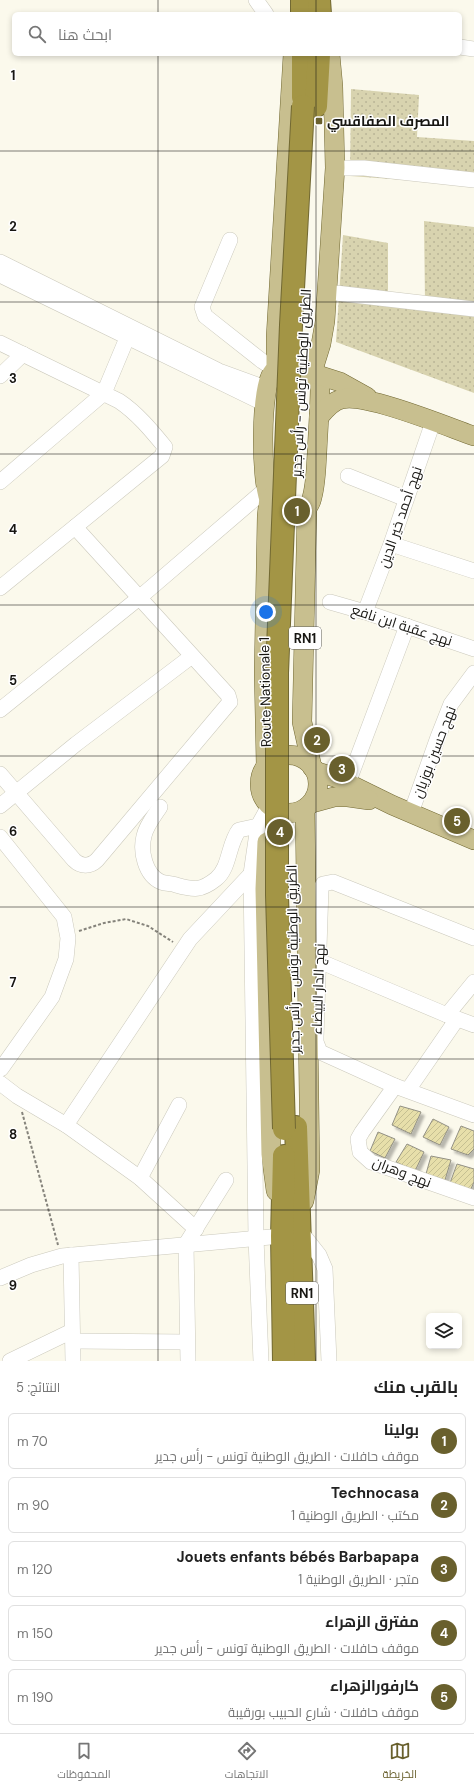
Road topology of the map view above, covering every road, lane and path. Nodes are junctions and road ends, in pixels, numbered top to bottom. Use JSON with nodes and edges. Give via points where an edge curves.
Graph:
{"nodes":[{"id":1,"x":258,"y":0,"type":"edge"},
{"id":2,"x":265,"y":12,"type":"edge"},
{"id":3,"x":462,"y":47,"type":"edge"},
{"id":4,"x":474,"y":49,"type":"edge"},
{"id":5,"x":294,"y":56,"type":"edge"},
{"id":6,"x":319,"y":56,"type":"edge"},
{"id":7,"x":330,"y":56,"type":"edge"},
{"id":8,"x":309,"y":106,"type":"junction"},
{"id":9,"x":335,"y":168,"type":"junction"},
{"id":10,"x":474,"y":180,"type":"edge"},
{"id":11,"x":230,"y":240,"type":"dead end"},
{"id":12,"x":0,"y":262,"type":"edge"},
{"id":13,"x":0,"y":275,"type":"edge"},
{"id":14,"x":327,"y":292,"type":"junction"},
{"id":15,"x":474,"y":310,"type":"edge"},
{"id":16,"x":127,"y":338,"type":"junction"},
{"id":17,"x":0,"y":343,"type":"edge"},
{"id":18,"x":23,"y":354,"type":"junction"},
{"id":19,"x":276,"y":370,"type":"junction"},
{"id":20,"x":314,"y":374,"type":"junction"},
{"id":21,"x":0,"y":376,"type":"edge"},
{"id":22,"x":104,"y":393,"type":"junction"},
{"id":23,"x":266,"y":397,"type":"junction"},
{"id":24,"x":377,"y":402,"type":"junction"},
{"id":25,"x":319,"y":417,"type":"junction"},
{"id":26,"x":433,"y":422,"type":"junction"},
{"id":27,"x":474,"y":436,"type":"edge"},
{"id":28,"x":348,"y":476,"type":"dead end"},
{"id":29,"x":0,"y":482,"type":"edge"},
{"id":30,"x":267,"y":494,"type":"junction"},
{"id":31,"x":406,"y":498,"type":"junction"},
{"id":32,"x":306,"y":508,"type":"junction"},
{"id":33,"x":74,"y":527,"type":"junction"},
{"id":34,"x":391,"y":544,"type":"junction"},
{"id":35,"x":474,"y":570,"type":"edge"},
{"id":36,"x":0,"y":588,"type":"edge"},
{"id":37,"x":139,"y":598,"type":"junction"},
{"id":38,"x":330,"y":602,"type":"dead end"},
{"id":39,"x":365,"y":612,"type":"junction"},
{"id":40,"x":407,"y":626,"type":"junction"},
{"id":41,"x":474,"y":649,"type":"edge"},
{"id":42,"x":192,"y":656,"type":"junction"},
{"id":43,"x":474,"y":673,"type":"edge"},
{"id":44,"x":0,"y":710,"type":"edge"},
{"id":45,"x":266,"y":766,"type":"junction"},
{"id":46,"x":313,"y":769,"type":"junction"},
{"id":47,"x":0,"y":774,"type":"edge"},
{"id":48,"x":348,"y":783,"type":"junction"},
{"id":49,"x":17,"y":793,"type":"junction"},
{"id":50,"x":392,"y":805,"type":"junction"},
{"id":51,"x":0,"y":806,"type":"edge"},
{"id":52,"x":308,"y":806,"type":"junction"},
{"id":53,"x":160,"y":807,"type":"dead end"},
{"id":54,"x":272,"y":808,"type":"junction"},
{"id":55,"x":410,"y":813,"type":"junction"},
{"id":56,"x":258,"y":826,"type":"junction"},
{"id":57,"x":0,"y":838,"type":"edge"},
{"id":58,"x":473,"y":838,"type":"edge"},
{"id":59,"x":251,"y":874,"type":"junction"},
{"id":60,"x":68,"y":938,"type":"junction"},
{"id":61,"x":474,"y":938,"type":"edge"},
{"id":62,"x":183,"y":950,"type":"junction"},
{"id":63,"x":319,"y":960,"type":"junction"},
{"id":64,"x":474,"y":982,"type":"edge"},
{"id":65,"x":452,"y":1017,"type":"junction"},
{"id":66,"x":474,"y":1025,"type":"edge"},
{"id":67,"x":5,"y":1081,"type":"edge"},
{"id":68,"x":401,"y":1088,"type":"junction"},
{"id":69,"x":179,"y":1105,"type":"dead end"},
{"id":70,"x":474,"y":1115,"type":"edge"},
{"id":71,"x":66,"y":1125,"type":"junction"},
{"id":72,"x":140,"y":1178,"type":"junction"},
{"id":73,"x":226,"y":1180,"type":"dead end"},
{"id":74,"x":474,"y":1198,"type":"edge"},
{"id":75,"x":196,"y":1229,"type":"junction"},
{"id":76,"x":291,"y":1230,"type":"junction"},
{"id":77,"x":256,"y":1238,"type":"junction"},
{"id":78,"x":186,"y":1244,"type":"junction"},
{"id":79,"x":67,"y":1256,"type":"junction"},
{"id":80,"x":0,"y":1278,"type":"edge"},
{"id":81,"x":72,"y":1336,"type":"junction"},
{"id":82,"x":187,"y":1342,"type":"junction"},
{"id":83,"x":10,"y":1361,"type":"edge"},
{"id":84,"x":73,"y":1361,"type":"edge"},
{"id":85,"x":188,"y":1361,"type":"edge"},
{"id":86,"x":261,"y":1361,"type":"edge"},
{"id":87,"x":284,"y":1361,"type":"edge"},
{"id":88,"x":304,"y":1361,"type":"edge"},
{"id":89,"x":329,"y":1361,"type":"edge"}],
"edges":[{"from":1,"to":2,"type":"street"},
{"from":3,"to":4,"type":"street"},
{"from":5,"to":8,"type":"highway","name":"الطريق الوطنية تونس - رأس جدير"},
{"from":5,"to":19,"type":"main road"},
{"from":6,"to":8,"type":"highway","name":"الطريق الوطنية تونس - رأس جدير","number":"RN1"},
{"from":7,"to":9,"type":"main road"},
{"from":8,"to":76,"type":"highway","name":"الطريق الوطنية تونس - رأس جدير","number":"RN1","bridge":true,"via":[[291,325],[276,673],[276,895],[290,1128]]},
{"from":9,"to":10,"type":"street","via":[[364,168]]},
{"from":9,"to":14,"type":"main road"},
{"from":11,"to":19,"type":"street","via":[[202,307],[205,316],[262,362]]},
{"from":12,"to":23,"type":"street","via":[[220,371]]},
{"from":13,"to":16,"type":"street"},
{"from":14,"to":15,"type":"street"},
{"from":14,"to":20,"type":"main road","via":[[321,344]]},
{"from":16,"to":22,"type":"street"},
{"from":16,"to":23,"type":"street"},
{"from":17,"to":18,"type":"street"},
{"from":18,"to":21,"type":"street"},
{"from":18,"to":22,"type":"street"},
{"from":19,"to":20,"type":"main road","via":[[288,368]]},
{"from":19,"to":23,"type":"main road","name":"Route Nationale 1","via":[[272,374]]},
{"from":20,"to":24,"type":"main road","via":[[340,382]]},
{"from":20,"to":25,"type":"main road","via":[[320,385]]},
{"from":22,"to":29,"type":"street"},
{"from":22,"to":33,"type":"street","via":[[133,412],[157,437],[165,450],[162,456]]},
{"from":23,"to":30,"type":"main road","name":"Route Nationale 1","via":[[263,446]]},
{"from":24,"to":25,"type":"main road","via":[[344,398],[332,403]]},
{"from":24,"to":26,"type":"main road"},
{"from":25,"to":32,"type":"main road","via":[[313,489]]},
{"from":26,"to":27,"type":"main road"},
{"from":26,"to":31,"type":"street","name":"نهج أحمد خير الدين"},
{"from":28,"to":31,"type":"street"},
{"from":30,"to":32,"type":"main road","via":[[275,508],[286,514],[298,514]]},
{"from":30,"to":37,"type":"street"},
{"from":30,"to":45,"type":"main road","name":"Route Nationale 1","via":[[264,672]]},
{"from":31,"to":34,"type":"street","name":"نهج أحمد خير الدين"},
{"from":32,"to":46,"type":"main road","number":"RN1","via":[[302,722]]},
{"from":33,"to":36,"type":"street"},
{"from":33,"to":37,"type":"street"},
{"from":34,"to":35,"type":"street"},
{"from":34,"to":39,"type":"street","name":"نهج أحمد خير الدين"},
{"from":37,"to":42,"type":"street"},
{"from":37,"to":44,"type":"street"},
{"from":38,"to":39,"type":"street","name":"نهج عقبة ابن نافع"},
{"from":39,"to":40,"type":"street","name":"نهج عقبة ابن نافع"},
{"from":40,"to":41,"type":"street","name":"نهج عقبة ابن نافع"},
{"from":40,"to":48,"type":"street"},
{"from":42,"to":49,"type":"street","via":[[76,744]]},
{"from":42,"to":49,"type":"street","via":[[228,695],[229,704],[94,864],[78,864]]},
{"from":43,"to":55,"type":"street","name":"نهج حسين بوزيان","via":[[451,704]]},
{"from":45,"to":46,"type":"main road","via":[[284,755],[304,760]]},
{"from":45,"to":54,"type":"main road","via":[[262,772],[261,794]]},
{"from":46,"to":48,"type":"main road"},
{"from":46,"to":52,"type":"main road","number":"RN1","via":[[318,787]]},
{"from":47,"to":49,"type":"street"},
{"from":48,"to":50,"type":"main road"},
{"from":49,"to":51,"type":"street"},
{"from":50,"to":52,"type":"main road","via":[[348,796],[334,797]]},
{"from":50,"to":55,"type":"main road"},
{"from":52,"to":54,"type":"main road","via":[[290,814]]},
{"from":52,"to":76,"type":"main road","via":[[310,1170]]},
{"from":53,"to":56,"type":"street","via":[[144,837],[143,855],[148,870],[161,882],[191,889],[205,887],[218,878],[239,830]]},
{"from":54,"to":56,"type":"street"},
{"from":54,"to":76,"type":"main road","via":[[268,830],[266,889],[271,1154]]},
{"from":55,"to":58,"type":"main road"},
{"from":56,"to":59,"type":"street"},
{"from":57,"to":60,"type":"street","via":[[64,917]]},
{"from":59,"to":62,"type":"street","via":[[190,939]]},
{"from":59,"to":77,"type":"street"},
{"from":60,"to":62,"type":"path","via":[[83,929],[126,919],[148,926]]},
{"from":60,"to":67,"type":"street","via":[[66,959],[52,997]]},
{"from":61,"to":63,"type":"street","name":"نهج الدار البيضاء","via":[[333,882],[327,882],[320,888]]},
{"from":62,"to":71,"type":"street"},
{"from":63,"to":65,"type":"street"},
{"from":63,"to":68,"type":"street","name":"نهج الدار البيضاء","via":[[316,1037],[318,1048],[325,1055]]},
{"from":64,"to":65,"type":"street","name":"نهج وهران"},
{"from":65,"to":66,"type":"street"},
{"from":65,"to":68,"type":"street","name":"نهج وهران"},
{"from":67,"to":71,"type":"street"},
{"from":67,"to":79,"type":"path"},
{"from":68,"to":70,"type":"street","name":"نهج الدار البيضاء"},
{"from":68,"to":74,"type":"street","name":"نهج وهران","via":[[360,1135],[360,1152],[371,1162]]},
{"from":69,"to":72,"type":"street"},
{"from":71,"to":72,"type":"street"},
{"from":72,"to":75,"type":"street"},
{"from":73,"to":75,"type":"street"},
{"from":75,"to":78,"type":"street"},
{"from":76,"to":77,"type":"street"},
{"from":76,"to":87,"type":"highway","name":"الطريق الوطنية تونس - رأس جدير","number":"RN1"},
{"from":76,"to":88,"type":"highway","name":"الطريق الوطنية تونس - رأس جدير","number":"RN1"},
{"from":76,"to":89,"type":"street","via":[[319,1255],[325,1268]]},
{"from":77,"to":78,"type":"street"},
{"from":77,"to":86,"type":"street"},
{"from":78,"to":79,"type":"street"},
{"from":78,"to":82,"type":"street"},
{"from":79,"to":80,"type":"street","via":[[31,1265]]},
{"from":79,"to":81,"type":"street"},
{"from":81,"to":82,"type":"street"},
{"from":81,"to":83,"type":"street"},
{"from":81,"to":84,"type":"street"},
{"from":82,"to":85,"type":"street"}]}
